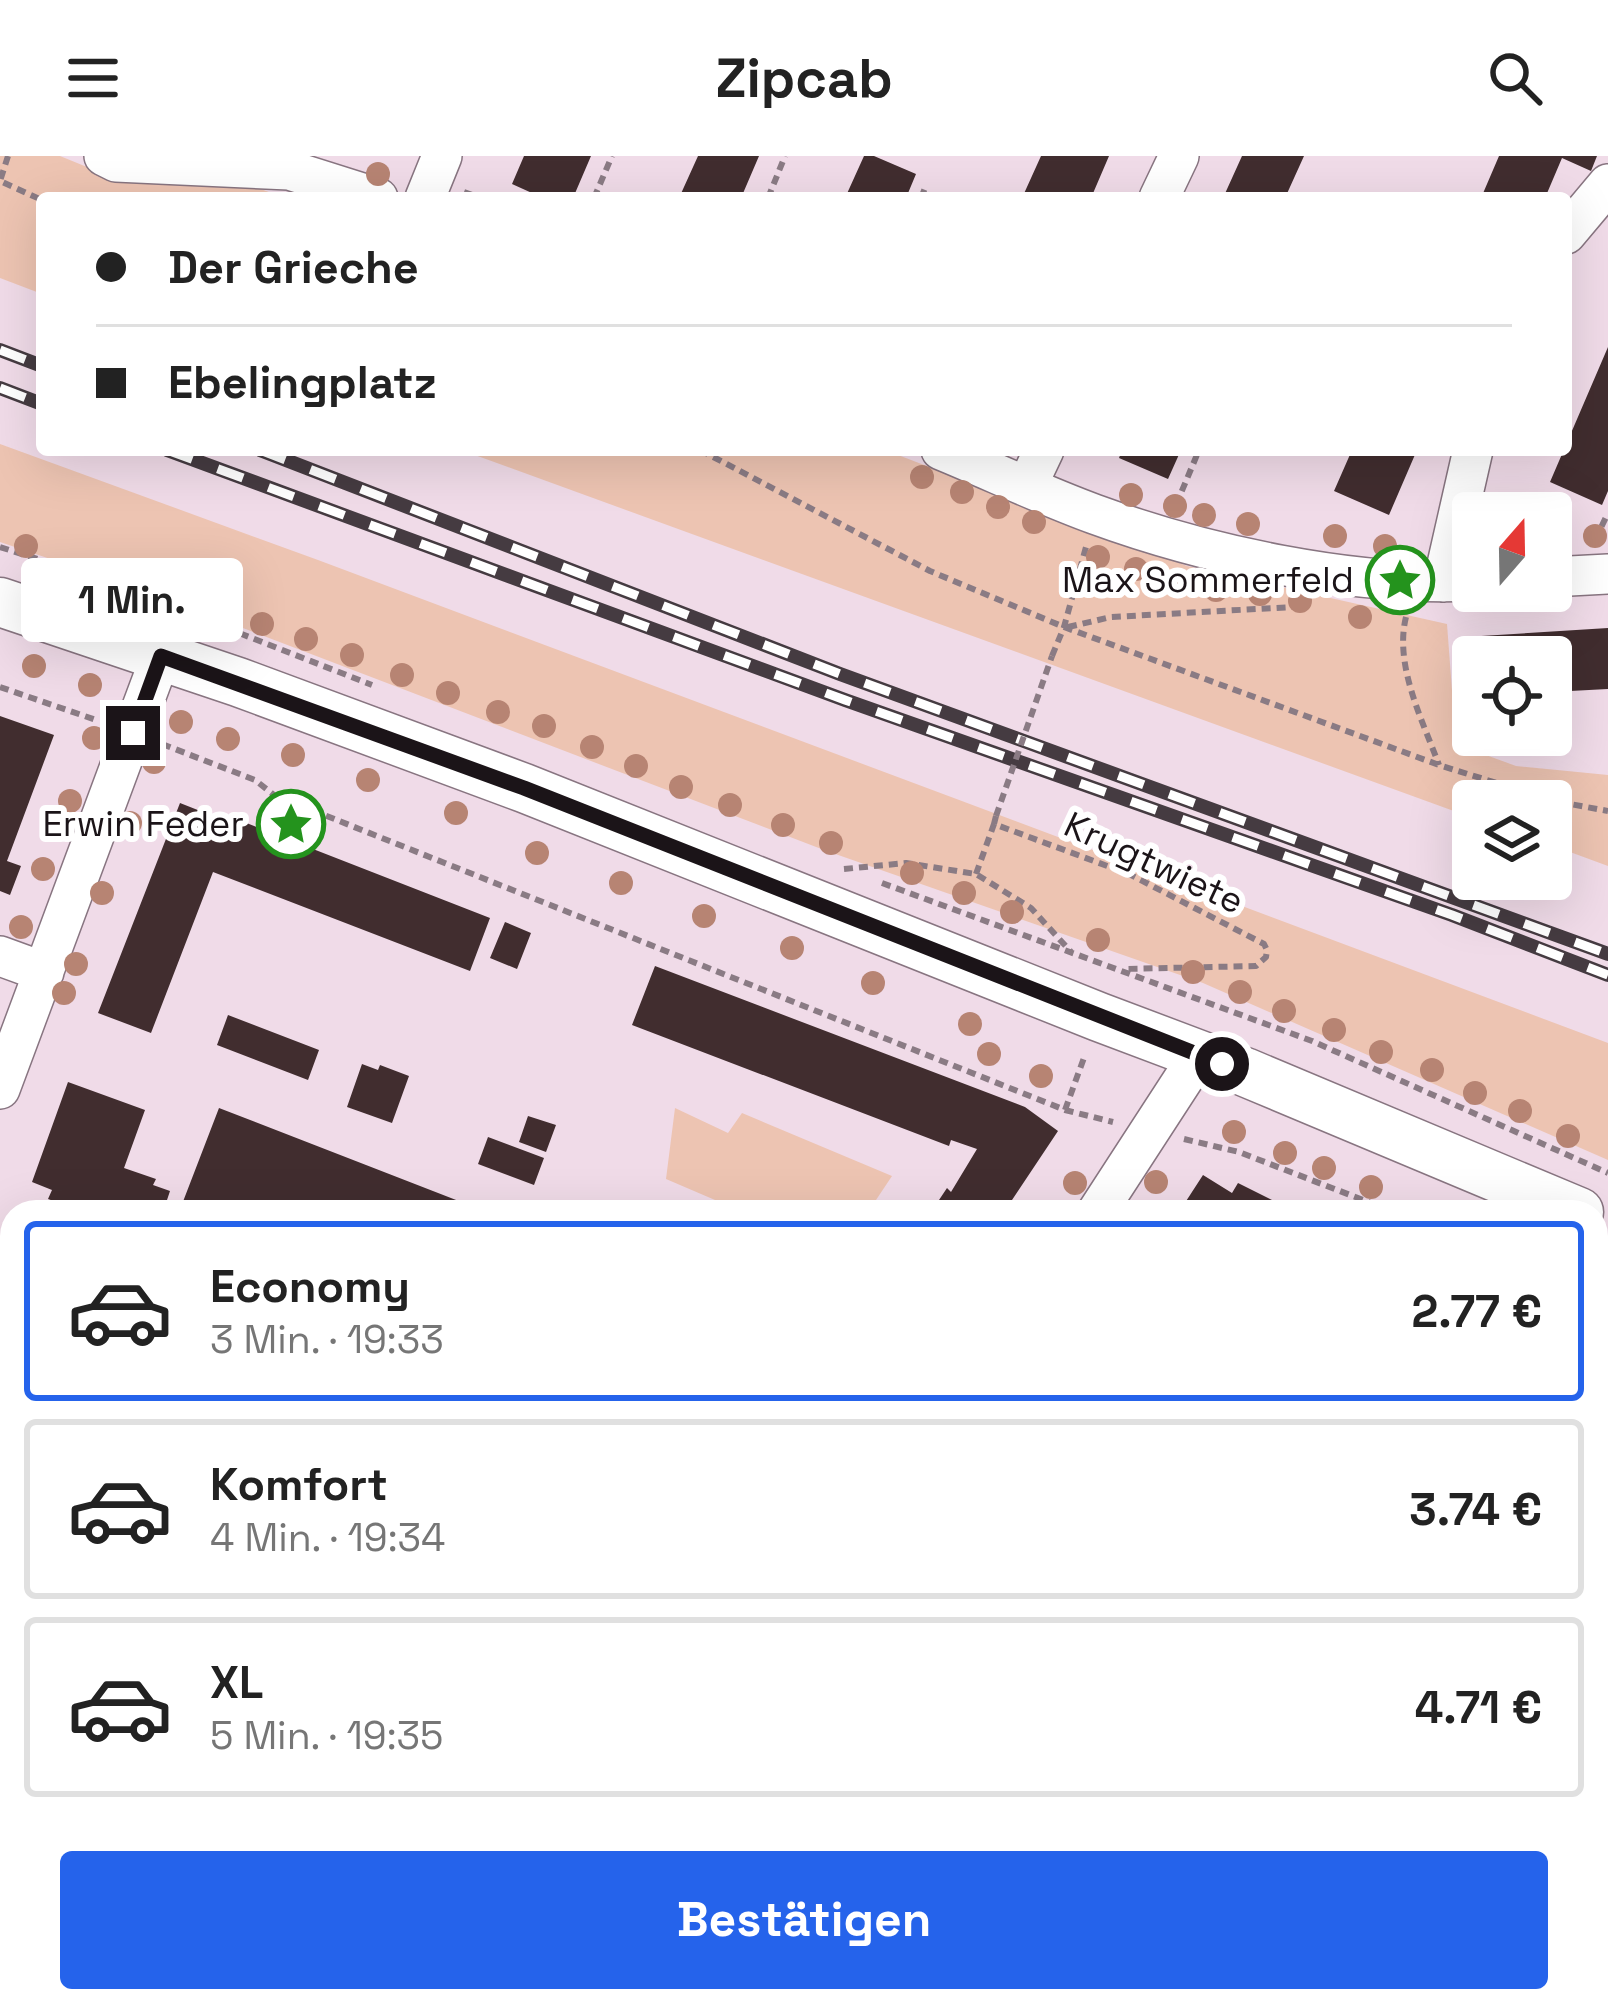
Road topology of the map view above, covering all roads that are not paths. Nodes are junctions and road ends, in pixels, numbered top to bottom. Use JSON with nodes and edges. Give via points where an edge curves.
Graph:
{"nodes":[{"id":1,"x":104,"y":156,"type":"edge"},
{"id":2,"x":442,"y":156,"type":"edge"},
{"id":3,"x":1179,"y":156,"type":"edge"},
{"id":4,"x":1608,"y":184,"type":"edge"},
{"id":5,"x":359,"y":192,"type":"edge"},
{"id":6,"x":427,"y":192,"type":"edge"},
{"id":7,"x":1163,"y":192,"type":"edge"},
{"id":8,"x":1572,"y":227,"type":"edge"},
{"id":9,"x":955,"y":456,"type":"edge"},
{"id":10,"x":1041,"y":456,"type":"edge"},
{"id":11,"x":1472,"y":456,"type":"edge"},
{"id":12,"x":1027,"y":486,"type":"junction"},
{"id":13,"x":1608,"y":574,"type":"edge"},
{"id":14,"x":1572,"y":576,"type":"edge"},
{"id":15,"x":1446,"y":582,"type":"edge"},
{"id":16,"x":0,"y":602,"type":"edge"},
{"id":17,"x":161,"y":656,"type":"junction"},
{"id":18,"x":0,"y":956,"type":"edge"},
{"id":19,"x":44,"y":972,"type":"junction"},
{"id":20,"x":1199,"y":1055,"type":"junction"},
{"id":21,"x":0,"y":1089,"type":"edge"},
{"id":22,"x":1105,"y":1200,"type":"edge"},
{"id":23,"x":1550,"y":1200,"type":"edge"}],
"edges":[{"from":1,"to":5,"type":"street","via":[[289,170]]},
{"from":2,"to":6,"type":"street"},
{"from":3,"to":7,"type":"street"},
{"from":4,"to":8,"type":"street"},
{"from":9,"to":12,"type":"street"},
{"from":10,"to":12,"type":"street"},
{"from":11,"to":15,"type":"street"},
{"from":12,"to":15,"type":"street","via":[[1248,559]]},
{"from":13,"to":14,"type":"street"},
{"from":16,"to":17,"type":"main road"},
{"from":17,"to":19,"type":"street"},
{"from":17,"to":20,"type":"main road","via":[[524,788]]},
{"from":18,"to":19,"type":"street"},
{"from":19,"to":21,"type":"street"},
{"from":20,"to":22,"type":"street"},
{"from":20,"to":23,"type":"main road"}]}
